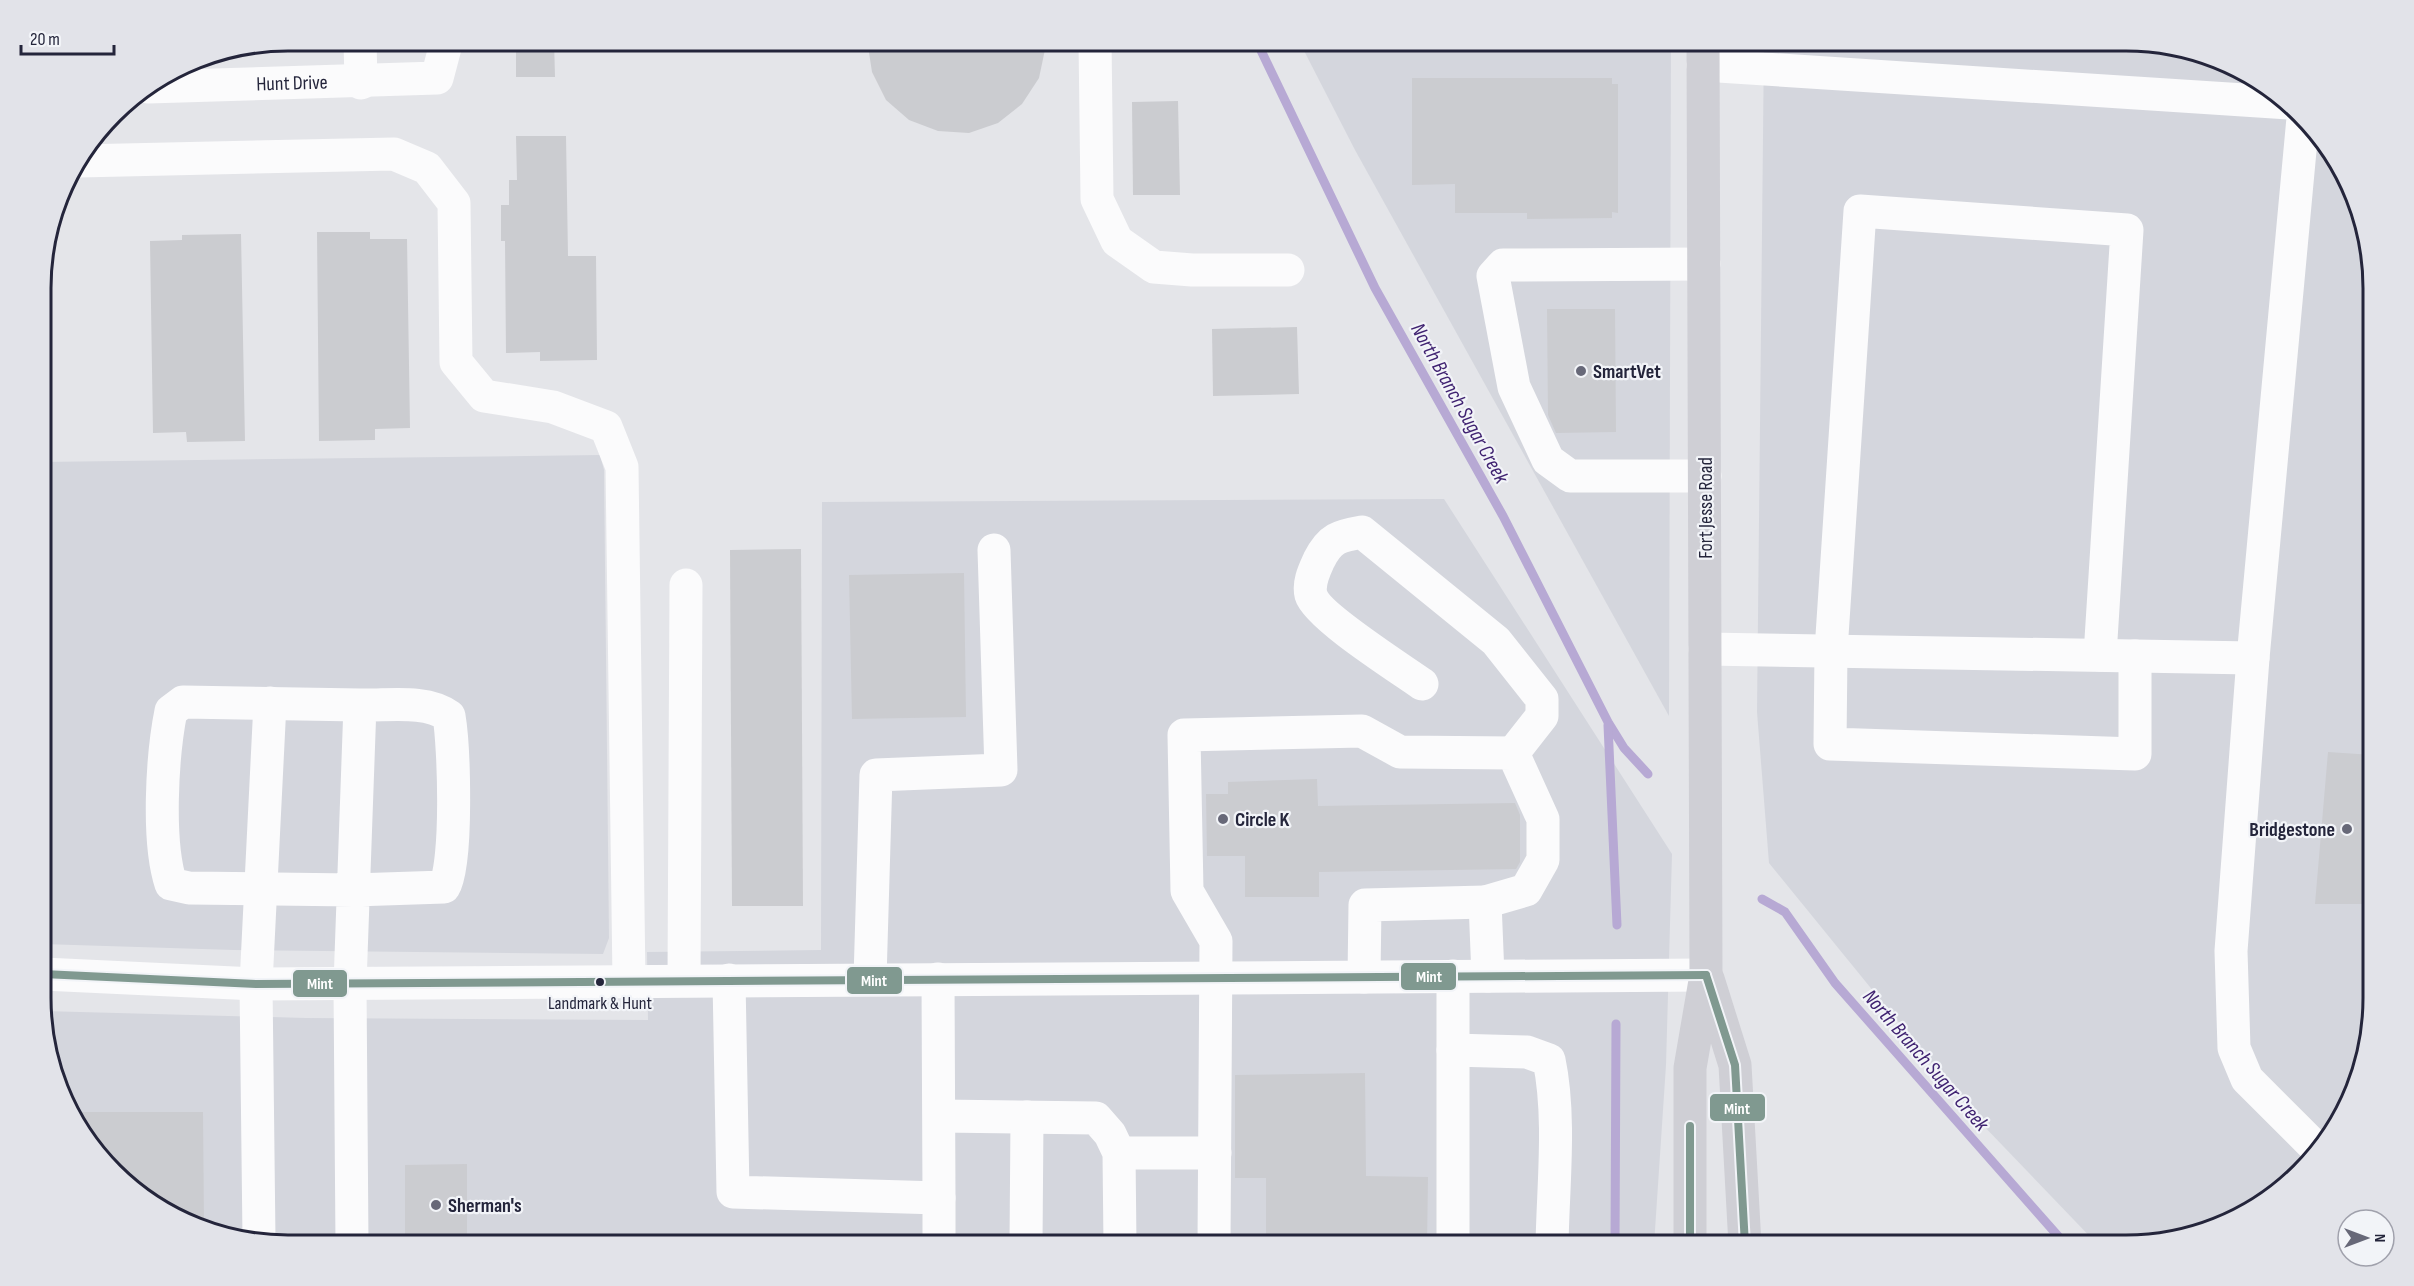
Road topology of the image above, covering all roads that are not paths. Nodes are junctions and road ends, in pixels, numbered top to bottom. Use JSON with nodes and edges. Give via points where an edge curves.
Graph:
{"nodes":[{"id":1,"x":360,"y":51,"type":"edge"},
{"id":2,"x":444,"y":51,"type":"edge"},
{"id":3,"x":1095,"y":51,"type":"edge"},
{"id":4,"x":1703,"y":53,"type":"edge"},
{"id":5,"x":361,"y":82,"type":"junction"},
{"id":6,"x":163,"y":87,"type":"edge"},
{"id":7,"x":2270,"y":100,"type":"edge"},
{"id":8,"x":2302,"y":130,"type":"edge"},
{"id":9,"x":88,"y":161,"type":"edge"},
{"id":10,"x":1704,"y":264,"type":"junction"},
{"id":11,"x":1288,"y":270,"type":"dead end"},
{"id":12,"x":1705,"y":476,"type":"junction"},
{"id":13,"x":994,"y":550,"type":"dead end"},
{"id":14,"x":686,"y":585,"type":"dead end"},
{"id":15,"x":1705,"y":650,"type":"junction"},
{"id":16,"x":1831,"y":651,"type":"junction"},
{"id":17,"x":2100,"y":655,"type":"junction"},
{"id":18,"x":2135,"y":656,"type":"junction"},
{"id":19,"x":2253,"y":658,"type":"junction"},
{"id":20,"x":1422,"y":684,"type":"dead end"},
{"id":21,"x":270,"y":703,"type":"junction"},
{"id":22,"x":360,"y":705,"type":"junction"},
{"id":23,"x":1513,"y":753,"type":"junction"},
{"id":24,"x":262,"y":888,"type":"junction"},
{"id":25,"x":354,"y":890,"type":"junction"},
{"id":26,"x":1485,"y":902,"type":"junction"},
{"id":27,"x":51,"y":974,"type":"edge"},
{"id":28,"x":1706,"y":975,"type":"junction"},
{"id":29,"x":1453,"y":976,"type":"junction"},
{"id":30,"x":1488,"y":976,"type":"junction"},
{"id":31,"x":1216,"y":977,"type":"junction"},
{"id":32,"x":1364,"y":977,"type":"junction"},
{"id":33,"x":870,"y":979,"type":"junction"},
{"id":34,"x":938,"y":979,"type":"junction"},
{"id":35,"x":684,"y":980,"type":"junction"},
{"id":36,"x":729,"y":980,"type":"junction"},
{"id":37,"x":629,"y":981,"type":"junction"},
{"id":38,"x":256,"y":984,"type":"junction"},
{"id":39,"x":350,"y":984,"type":"junction"},
{"id":40,"x":1453,"y":1050,"type":"junction"},
{"id":41,"x":940,"y":1116,"type":"junction"},
{"id":42,"x":1027,"y":1117,"type":"junction"},
{"id":43,"x":2312,"y":1144,"type":"edge"},
{"id":44,"x":1119,"y":1153,"type":"junction"},
{"id":45,"x":1215,"y":1153,"type":"junction"},
{"id":46,"x":939,"y":1198,"type":"junction"},
{"id":47,"x":259,"y":1233,"type":"edge"},
{"id":48,"x":352,"y":1235,"type":"edge"},
{"id":49,"x":939,"y":1235,"type":"edge"},
{"id":50,"x":1026,"y":1235,"type":"edge"},
{"id":51,"x":1120,"y":1235,"type":"edge"},
{"id":52,"x":1214,"y":1235,"type":"edge"},
{"id":53,"x":1453,"y":1235,"type":"edge"},
{"id":54,"x":1552,"y":1235,"type":"edge"},
{"id":55,"x":1690,"y":1235,"type":"edge"},
{"id":56,"x":1744,"y":1235,"type":"edge"}],
"edges":[{"from":1,"to":5,"type":"street"},
{"from":2,"to":5,"type":"street","name":"Hunt Drive","via":[[437,78]]},
{"from":3,"to":11,"type":"street","via":[[1097,199],[1116,241],[1154,267]]},
{"from":4,"to":7,"type":"street"},
{"from":4,"to":10,"type":"main road","name":"Fort Jesse Road"},
{"from":5,"to":6,"type":"street","name":"Hunt Drive"},
{"from":8,"to":19,"type":"street"},
{"from":9,"to":37,"type":"street","via":[[394,154],[428,168],[454,203],[456,362],[484,396],[554,407],[606,427],[622,466]]},
{"from":10,"to":12,"type":"main road","name":"Fort Jesse Road"},
{"from":10,"to":12,"type":"street","via":[[1503,265],[1493,276],[1514,387],[1553,465],[1570,476]]},
{"from":12,"to":15,"type":"main road","name":"Fort Jesse Road"},
{"from":13,"to":33,"type":"street","via":[[1001,770],[876,775]]},
{"from":14,"to":35,"type":"street"},
{"from":15,"to":16,"type":"street"},
{"from":15,"to":28,"type":"main road","name":"Fort Jesse Road"},
{"from":16,"to":17,"type":"street"},
{"from":16,"to":17,"type":"street","via":[[1860,211],[2127,230]]},
{"from":16,"to":18,"type":"street","via":[[1830,744],[2135,754]]},
{"from":17,"to":18,"type":"street"},
{"from":18,"to":19,"type":"street"},
{"from":19,"to":43,"type":"street","via":[[2231,951],[2234,1048],[2247,1079]]},
{"from":20,"to":23,"type":"street","via":[[1324,613],[1311,596],[1311,576],[1325,549],[1339,536],[1362,532],[1496,641],[1536,690],[1542,699],[1542,716]]},
{"from":21,"to":22,"type":"street"},
{"from":21,"to":24,"type":"street"},
{"from":21,"to":24,"type":"street","via":[[183,702],[171,711],[163,766],[165,866],[171,884],[189,888]]},
{"from":22,"to":25,"type":"street"},
{"from":22,"to":25,"type":"street","via":[[420,706],[449,716],[450,877],[444,887],[433,889]]},
{"from":23,"to":26,"type":"street","via":[[1543,819],[1543,860],[1526,890]]},
{"from":23,"to":31,"type":"street","via":[[1400,752],[1362,731],[1184,735],[1187,891],[1216,941]]},
{"from":24,"to":25,"type":"street"},
{"from":24,"to":38,"type":"street"},
{"from":25,"to":39,"type":"street"},
{"from":26,"to":30,"type":"street"},
{"from":26,"to":32,"type":"street","via":[[1365,904]]},
{"from":27,"to":38,"type":"street"},
{"from":28,"to":30,"type":"street"},
{"from":28,"to":55,"type":"main road","name":"Fort Jesse Road","via":[[1690,1068]]},
{"from":28,"to":56,"type":"main road","name":"Fort Jesse Road","via":[[1735,1065]]},
{"from":29,"to":30,"type":"street"},
{"from":29,"to":32,"type":"street"},
{"from":29,"to":40,"type":"street"},
{"from":31,"to":32,"type":"street"},
{"from":31,"to":34,"type":"street"},
{"from":31,"to":45,"type":"street"},
{"from":33,"to":34,"type":"street"},
{"from":33,"to":36,"type":"street"},
{"from":34,"to":41,"type":"street"},
{"from":35,"to":36,"type":"street"},
{"from":35,"to":37,"type":"street"},
{"from":36,"to":46,"type":"street","via":[[733,1192]]},
{"from":37,"to":39,"type":"street"},
{"from":38,"to":39,"type":"street"},
{"from":38,"to":47,"type":"street"},
{"from":39,"to":48,"type":"street"},
{"from":40,"to":53,"type":"street"},
{"from":40,"to":54,"type":"street","via":[[1527,1052],[1549,1060],[1554,1127]]},
{"from":41,"to":42,"type":"street"},
{"from":41,"to":46,"type":"street"},
{"from":42,"to":44,"type":"street","via":[[1096,1118]]},
{"from":42,"to":50,"type":"street"},
{"from":44,"to":45,"type":"street"},
{"from":44,"to":51,"type":"street"},
{"from":45,"to":52,"type":"street"},
{"from":46,"to":49,"type":"street"}]}
